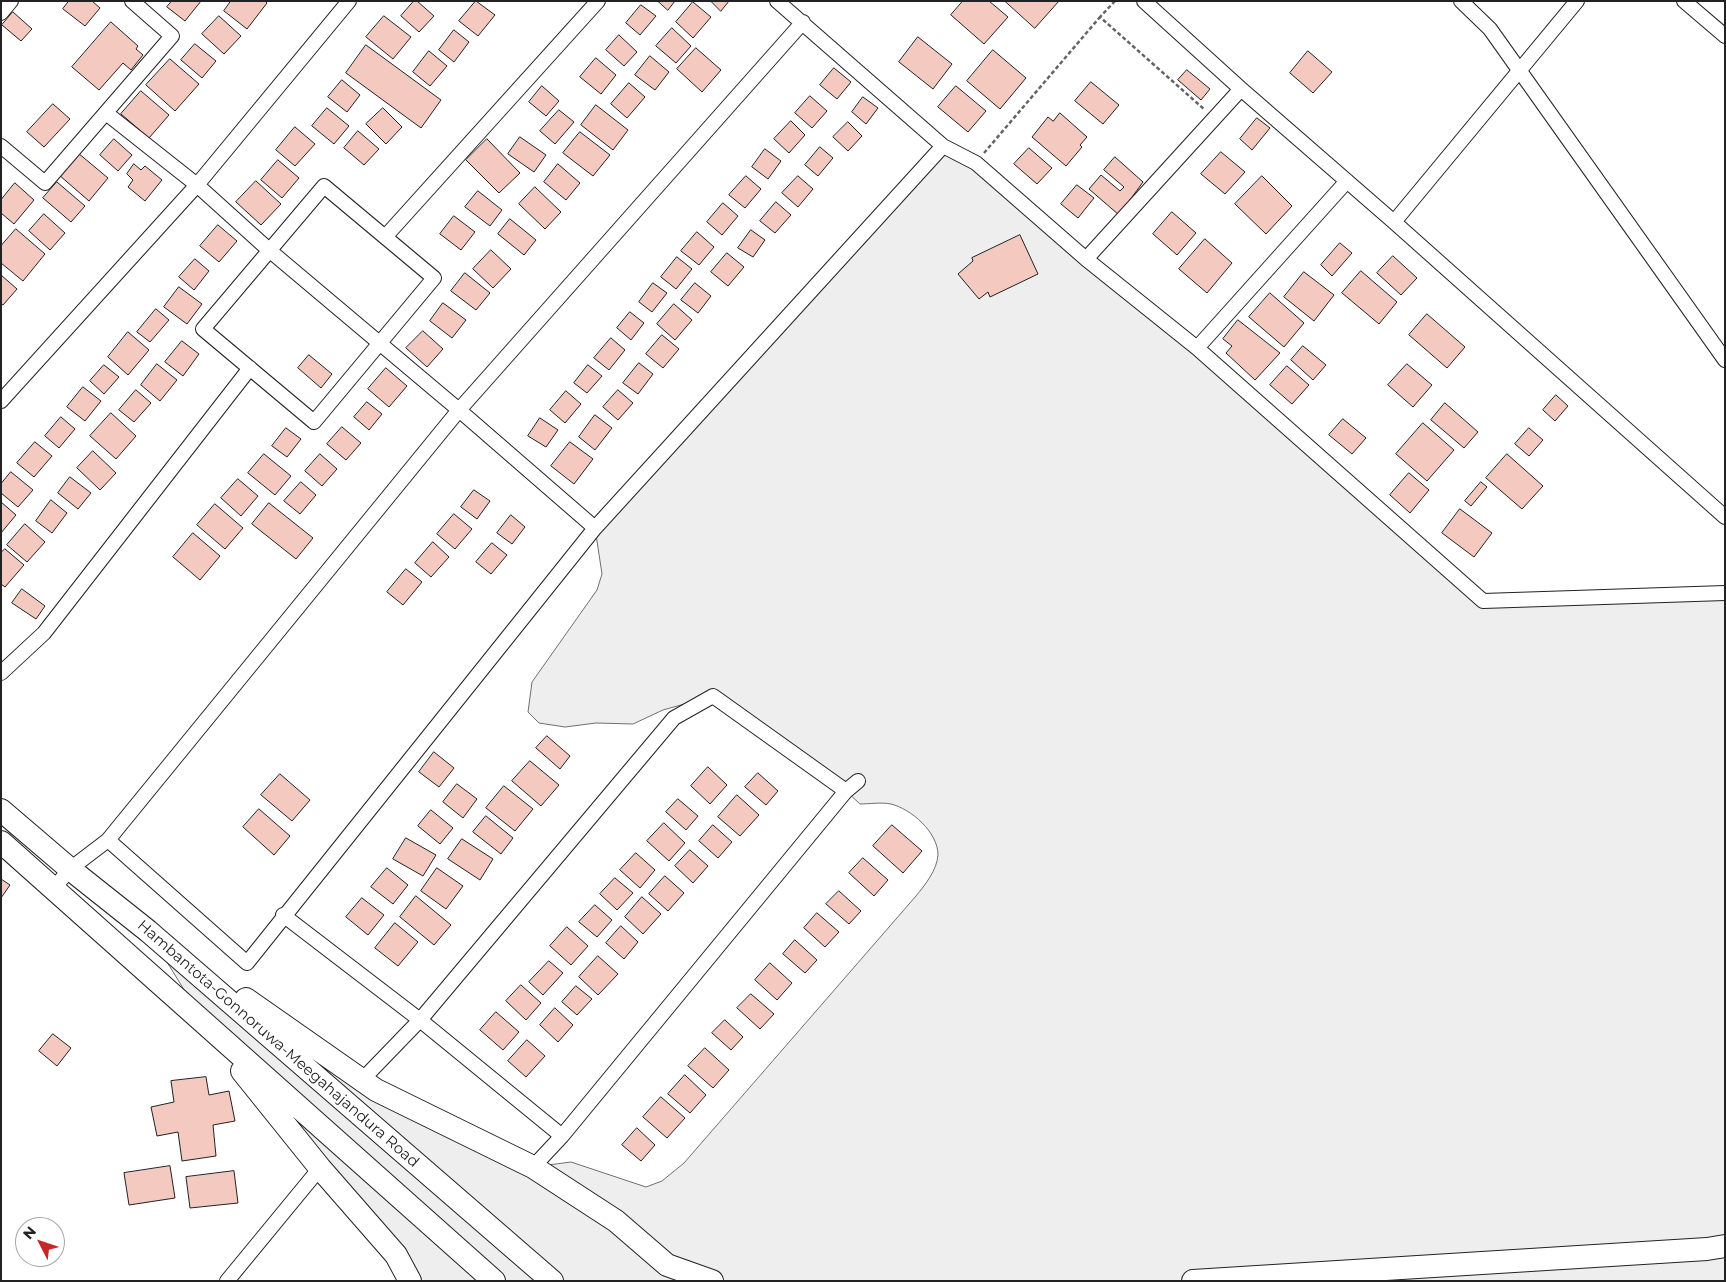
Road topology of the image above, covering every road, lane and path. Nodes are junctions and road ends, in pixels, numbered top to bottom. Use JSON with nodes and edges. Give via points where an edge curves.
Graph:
{"nodes":[{"id":1,"x":11,"y":1,"type":"edge"},
{"id":2,"x":132,"y":1,"type":"edge"},
{"id":3,"x":349,"y":1,"type":"edge"},
{"id":4,"x":598,"y":1,"type":"edge"},
{"id":5,"x":777,"y":1,"type":"edge"},
{"id":6,"x":1115,"y":1,"type":"edge"},
{"id":7,"x":1144,"y":1,"type":"edge"},
{"id":8,"x":1461,"y":1,"type":"edge"},
{"id":9,"x":1577,"y":1,"type":"edge"},
{"id":10,"x":1684,"y":1,"type":"edge"},
{"id":11,"x":1,"y":13,"type":"edge"},
{"id":12,"x":1100,"y":17,"type":"junction"},
{"id":13,"x":802,"y":22,"type":"junction"},
{"id":14,"x":1725,"y":36,"type":"edge"},
{"id":15,"x":1519,"y":73,"type":"junction"},
{"id":16,"x":1241,"y":90,"type":"junction"},
{"id":17,"x":106,"y":113,"type":"junction"},
{"id":18,"x":1213,"y":117,"type":"junction"},
{"id":19,"x":1,"y":146,"type":"edge"},
{"id":20,"x":942,"y":146,"type":"junction"},
{"id":21,"x":976,"y":163,"type":"junction"},
{"id":22,"x":1347,"y":181,"type":"junction"},
{"id":23,"x":197,"y":185,"type":"junction"},
{"id":24,"x":1394,"y":222,"type":"junction"},
{"id":25,"x":385,"y":237,"type":"junction"},
{"id":26,"x":269,"y":250,"type":"junction"},
{"id":27,"x":1086,"y":259,"type":"junction"},
{"id":28,"x":378,"y":344,"type":"junction"},
{"id":29,"x":1197,"y":348,"type":"junction"},
{"id":30,"x":1725,"y":360,"type":"edge"},
{"id":31,"x":250,"y":368,"type":"junction"},
{"id":32,"x":1,"y":402,"type":"edge"},
{"id":33,"x":459,"y":410,"type":"junction"},
{"id":34,"x":1725,"y":517,"type":"edge"},
{"id":35,"x":595,"y":528,"type":"junction"},
{"id":36,"x":1725,"y":593,"type":"edge"},
{"id":37,"x":1,"y":673,"type":"edge"},
{"id":38,"x":858,"y":781,"type":"dead end"},
{"id":39,"x":846,"y":791,"type":"junction"},
{"id":40,"x":1,"y":810,"type":"edge"},
{"id":41,"x":108,"y":840,"type":"junction"},
{"id":42,"x":1,"y":842,"type":"edge"},
{"id":43,"x":70,"y":868,"type":"junction"},
{"id":44,"x":55,"y":887,"type":"junction"},
{"id":45,"x":283,"y":915,"type":"junction"},
{"id":46,"x":148,"y":931,"type":"junction"},
{"id":47,"x":420,"y":1020,"type":"junction"},
{"id":48,"x":205,"y":1024,"type":"junction"},
{"id":49,"x":362,"y":1080,"type":"junction"},
{"id":50,"x":562,"y":1136,"type":"junction"},
{"id":51,"x":533,"y":1167,"type":"junction"},
{"id":52,"x":320,"y":1168,"type":"junction"},
{"id":53,"x":1725,"y":1246,"type":"edge"},
{"id":54,"x":227,"y":1281,"type":"edge"},
{"id":55,"x":410,"y":1281,"type":"edge"},
{"id":56,"x":494,"y":1281,"type":"edge"},
{"id":57,"x":552,"y":1281,"type":"edge"},
{"id":58,"x":712,"y":1281,"type":"edge"},
{"id":59,"x":1193,"y":1281,"type":"edge"}],
"edges":[{"from":1,"to":11,"type":"street"},
{"from":2,"to":17,"type":"street","via":[[172,36]]},
{"from":3,"to":23,"type":"street"},
{"from":4,"to":25,"type":"street"},
{"from":5,"to":13,"type":"street"},
{"from":6,"to":12,"type":"path"},
{"from":7,"to":16,"type":"street"},
{"from":8,"to":15,"type":"street","via":[[1490,29]]},
{"from":9,"to":15,"type":"street"},
{"from":10,"to":14,"type":"street"},
{"from":12,"to":18,"type":"path"},
{"from":12,"to":21,"type":"path"},
{"from":13,"to":20,"type":"street"},
{"from":13,"to":33,"type":"street"},
{"from":15,"to":24,"type":"street"},
{"from":15,"to":30,"type":"street"},
{"from":16,"to":18,"type":"street"},
{"from":16,"to":22,"type":"street"},
{"from":17,"to":19,"type":"street","via":[[45,183]]},
{"from":17,"to":23,"type":"street"},
{"from":18,"to":27,"type":"street"},
{"from":20,"to":21,"type":"street"},
{"from":20,"to":35,"type":"street"},
{"from":21,"to":27,"type":"street"},
{"from":22,"to":24,"type":"street"},
{"from":22,"to":29,"type":"street"},
{"from":23,"to":26,"type":"street"},
{"from":23,"to":32,"type":"street"},
{"from":24,"to":34,"type":"street"},
{"from":25,"to":26,"type":"street","via":[[324,186]]},
{"from":25,"to":28,"type":"street","via":[[434,278]]},
{"from":26,"to":28,"type":"street"},
{"from":26,"to":31,"type":"street","via":[[203,329]]},
{"from":27,"to":29,"type":"street"},
{"from":28,"to":31,"type":"street","via":[[314,422]]},
{"from":28,"to":33,"type":"street"},
{"from":29,"to":36,"type":"street","via":[[1483,601]]},
{"from":31,"to":37,"type":"street","via":[[44,633]]},
{"from":33,"to":35,"type":"street"},
{"from":33,"to":41,"type":"street"},
{"from":35,"to":45,"type":"street"},
{"from":38,"to":39,"type":"street"},
{"from":39,"to":47,"type":"street","via":[[713,696],[674,718]]},
{"from":39,"to":50,"type":"street"},
{"from":40,"to":43,"type":"main road","name":"Hambantota-Gonnoruwa-Meegahajandura Road"},
{"from":41,"to":43,"type":"street"},
{"from":41,"to":45,"type":"street","via":[[247,963]]},
{"from":42,"to":44,"type":"main road","name":"Hambantota-Gonnoruwa-Meegahajandura Road"},
{"from":43,"to":44,"type":"street"},
{"from":43,"to":46,"type":"main road","name":"Hambantota-Gonnoruwa-Meegahajandura Road"},
{"from":44,"to":48,"type":"main road","name":"Hambantota-Gonnoruwa-Meegahajandura Road"},
{"from":45,"to":47,"type":"street"},
{"from":46,"to":49,"type":"main road"},
{"from":46,"to":57,"type":"main road","name":"Hambantota-Gonnoruwa-Meegahajandura Road"},
{"from":47,"to":49,"type":"street"},
{"from":47,"to":50,"type":"street"},
{"from":48,"to":52,"type":"main road"},
{"from":48,"to":56,"type":"main road","name":"Hambantota-Gonnoruwa-Meegahajandura Road"},
{"from":49,"to":51,"type":"main road","via":[[376,1090]]},
{"from":50,"to":51,"type":"street"},
{"from":51,"to":58,"type":"main road","via":[[616,1222],[667,1265]]},
{"from":52,"to":54,"type":"street"},
{"from":52,"to":55,"type":"main road","via":[[396,1255]]},
{"from":53,"to":59,"type":"main road"}]}
